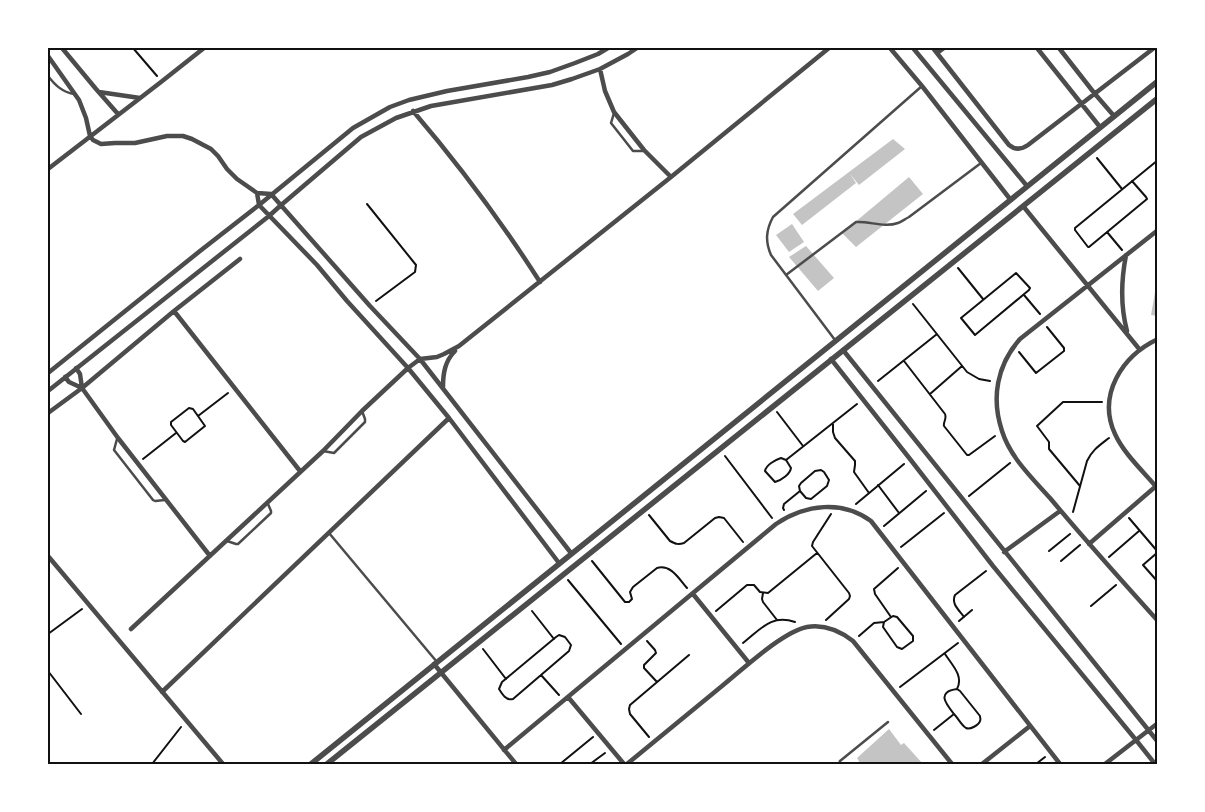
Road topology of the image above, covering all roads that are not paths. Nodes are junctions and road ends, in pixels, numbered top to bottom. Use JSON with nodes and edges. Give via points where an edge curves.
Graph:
{"nodes":[{"id":1,"x":62,"y":48,"type":"edge"},
{"id":2,"x":204,"y":48,"type":"edge"},
{"id":3,"x":608,"y":48,"type":"edge"},
{"id":4,"x":637,"y":48,"type":"edge"},
{"id":5,"x":829,"y":48,"type":"edge"},
{"id":6,"x":890,"y":48,"type":"edge"},
{"id":7,"x":913,"y":48,"type":"edge"},
{"id":8,"x":933,"y":48,"type":"edge"},
{"id":9,"x":944,"y":48,"type":"edge"},
{"id":10,"x":1037,"y":48,"type":"edge"},
{"id":11,"x":1058,"y":48,"type":"edge"},
{"id":12,"x":1154,"y":48,"type":"edge"},
{"id":13,"x":937,"y":53,"type":"junction"},
{"id":14,"x":48,"y":56,"type":"edge"},
{"id":15,"x":600,"y":69,"type":"junction"},
{"id":16,"x":48,"y":76,"type":"edge"},
{"id":17,"x":1158,"y":81,"type":"edge"},
{"id":18,"x":922,"y":86,"type":"junction"},
{"id":19,"x":98,"y":92,"type":"junction"},
{"id":20,"x":75,"y":94,"type":"junction"},
{"id":21,"x":1095,"y":94,"type":"junction"},
{"id":22,"x":140,"y":98,"type":"junction"},
{"id":23,"x":1158,"y":98,"type":"edge"},
{"id":24,"x":1081,"y":105,"type":"junction"},
{"id":25,"x":413,"y":112,"type":"junction"},
{"id":26,"x":614,"y":112,"type":"junction"},
{"id":27,"x":118,"y":114,"type":"junction"},
{"id":28,"x":1114,"y":116,"type":"junction"},
{"id":29,"x":1100,"y":127,"type":"junction"},
{"id":30,"x":90,"y":136,"type":"junction"},
{"id":31,"x":644,"y":150,"type":"junction"},
{"id":32,"x":981,"y":162,"type":"junction"},
{"id":33,"x":48,"y":169,"type":"edge"},
{"id":34,"x":671,"y":177,"type":"junction"},
{"id":35,"x":1027,"y":186,"type":"junction"},
{"id":36,"x":257,"y":193,"type":"junction"},
{"id":37,"x":271,"y":194,"type":"junction"},
{"id":38,"x":1010,"y":199,"type":"junction"},
{"id":39,"x":259,"y":206,"type":"junction"},
{"id":40,"x":280,"y":206,"type":"junction"},
{"id":41,"x":1023,"y":206,"type":"junction"},
{"id":42,"x":269,"y":216,"type":"junction"},
{"id":43,"x":1158,"y":230,"type":"edge"},
{"id":44,"x":1126,"y":255,"type":"junction"},
{"id":45,"x":240,"y":259,"type":"dead end"},
{"id":46,"x":786,"y":275,"type":"junction"},
{"id":47,"x":540,"y":282,"type":"junction"},
{"id":48,"x":1088,"y":285,"type":"junction"},
{"id":49,"x":174,"y":311,"type":"junction"},
{"id":50,"x":1128,"y":335,"type":"junction"},
{"id":51,"x":1158,"y":339,"type":"edge"},
{"id":52,"x":835,"y":340,"type":"junction"},
{"id":53,"x":459,"y":346,"type":"junction"},
{"id":54,"x":824,"y":350,"type":"junction"},
{"id":55,"x":843,"y":350,"type":"junction"},
{"id":56,"x":1140,"y":350,"type":"junction"},
{"id":57,"x":420,"y":359,"type":"junction"},
{"id":58,"x":831,"y":359,"type":"junction"},
{"id":59,"x":76,"y":368,"type":"junction"},
{"id":60,"x":408,"y":368,"type":"junction"},
{"id":61,"x":48,"y":373,"type":"edge"},
{"id":62,"x":65,"y":377,"type":"junction"},
{"id":63,"x":82,"y":388,"type":"junction"},
{"id":64,"x":443,"y":388,"type":"junction"},
{"id":65,"x":48,"y":391,"type":"edge"},
{"id":66,"x":362,"y":412,"type":"junction"},
{"id":67,"x":48,"y":413,"type":"edge"},
{"id":68,"x":449,"y":418,"type":"junction"},
{"id":69,"x":118,"y":438,"type":"junction"},
{"id":70,"x":323,"y":451,"type":"junction"},
{"id":71,"x":300,"y":472,"type":"junction"},
{"id":72,"x":1156,"y":488,"type":"edge"},
{"id":73,"x":166,"y":500,"type":"junction"},
{"id":74,"x":267,"y":502,"type":"junction"},
{"id":75,"x":1060,"y":511,"type":"junction"},
{"id":76,"x":329,"y":533,"type":"junction"},
{"id":77,"x":227,"y":541,"type":"junction"},
{"id":78,"x":1088,"y":542,"type":"junction"},
{"id":79,"x":1004,"y":552,"type":"junction"},
{"id":80,"x":571,"y":553,"type":"junction"},
{"id":81,"x":48,"y":556,"type":"edge"},
{"id":82,"x":210,"y":556,"type":"junction"},
{"id":83,"x":559,"y":563,"type":"junction"},
{"id":84,"x":693,"y":594,"type":"junction"},
{"id":85,"x":1158,"y":621,"type":"edge"},
{"id":86,"x":132,"y":629,"type":"dead end"},
{"id":87,"x":436,"y":663,"type":"junction"},
{"id":88,"x":749,"y":663,"type":"junction"},
{"id":89,"x":441,"y":673,"type":"junction"},
{"id":90,"x":162,"y":692,"type":"junction"},
{"id":91,"x":566,"y":699,"type":"junction"},
{"id":92,"x":888,"y":722,"type":"dead end"},
{"id":93,"x":1158,"y":722,"type":"edge"},
{"id":94,"x":1030,"y":726,"type":"junction"},
{"id":95,"x":1148,"y":730,"type":"junction"},
{"id":96,"x":1136,"y":740,"type":"junction"},
{"id":97,"x":1158,"y":742,"type":"edge"},
{"id":98,"x":504,"y":750,"type":"junction"},
{"id":99,"x":224,"y":764,"type":"edge"},
{"id":100,"x":311,"y":764,"type":"edge"},
{"id":101,"x":327,"y":764,"type":"edge"},
{"id":102,"x":516,"y":764,"type":"edge"},
{"id":103,"x":626,"y":764,"type":"edge"},
{"id":104,"x":839,"y":764,"type":"edge"},
{"id":105,"x":952,"y":764,"type":"edge"},
{"id":106,"x":982,"y":764,"type":"edge"},
{"id":107,"x":1060,"y":764,"type":"edge"},
{"id":108,"x":1105,"y":764,"type":"edge"},
{"id":109,"x":1155,"y":764,"type":"edge"}],
"edges":[{"from":1,"to":19,"type":"street"},
{"from":2,"to":22,"type":"street"},
{"from":3,"to":37,"type":"street","via":[[550,72],[428,95],[390,107],[353,128]]},
{"from":4,"to":15,"type":"street"},
{"from":5,"to":34,"type":"street"},
{"from":6,"to":18,"type":"street"},
{"from":7,"to":35,"type":"street"},
{"from":8,"to":13,"type":"street"},
{"from":9,"to":13,"type":"street"},
{"from":10,"to":24,"type":"street"},
{"from":11,"to":21,"type":"street"},
{"from":12,"to":21,"type":"street"},
{"from":13,"to":24,"type":"street","via":[[1012,148],[1024,148]]},
{"from":14,"to":20,"type":"street"},
{"from":15,"to":25,"type":"street","via":[[552,85]]},
{"from":15,"to":26,"type":"street"},
{"from":16,"to":20,"type":"lane","via":[[56,86]]},
{"from":17,"to":28,"type":"street"},
{"from":18,"to":32,"type":"street"},
{"from":18,"to":46,"type":"lane","via":[[773,216],[767,232],[768,248]]},
{"from":19,"to":22,"type":"street"},
{"from":19,"to":27,"type":"street"},
{"from":20,"to":30,"type":"street","via":[[84,109]]},
{"from":21,"to":24,"type":"street"},
{"from":21,"to":28,"type":"street"},
{"from":22,"to":27,"type":"street"},
{"from":23,"to":41,"type":"street"},
{"from":24,"to":29,"type":"street"},
{"from":25,"to":40,"type":"street","via":[[361,137]]},
{"from":25,"to":47,"type":"street","via":[[480,194]]},
{"from":26,"to":31,"type":"street"},
{"from":26,"to":31,"type":"lane","via":[[611,123],[633,151]]},
{"from":27,"to":30,"type":"street"},
{"from":28,"to":29,"type":"street"},
{"from":29,"to":35,"type":"street"},
{"from":30,"to":33,"type":"street"},
{"from":30,"to":36,"type":"street","via":[[101,144],[134,143],[167,136],[192,139],[211,149],[237,179]]},
{"from":31,"to":34,"type":"street"},
{"from":32,"to":38,"type":"street"},
{"from":32,"to":46,"type":"lane","via":[[909,217],[887,225],[856,222]]},
{"from":34,"to":47,"type":"street"},
{"from":35,"to":38,"type":"street"},
{"from":36,"to":37,"type":"street"},
{"from":36,"to":39,"type":"street"},
{"from":37,"to":39,"type":"street"},
{"from":37,"to":40,"type":"street"},
{"from":38,"to":52,"type":"street"},
{"from":39,"to":42,"type":"street"},
{"from":39,"to":61,"type":"street"},
{"from":40,"to":42,"type":"street"},
{"from":40,"to":57,"type":"street"},
{"from":41,"to":48,"type":"street"},
{"from":41,"to":55,"type":"street"},
{"from":42,"to":59,"type":"street"},
{"from":42,"to":60,"type":"street"},
{"from":43,"to":44,"type":"street"},
{"from":44,"to":48,"type":"street"},
{"from":44,"to":50,"type":"street","via":[[1122,301]]},
{"from":45,"to":49,"type":"street"},
{"from":46,"to":52,"type":"lane"},
{"from":47,"to":53,"type":"street"},
{"from":48,"to":50,"type":"street"},
{"from":48,"to":75,"type":"street","via":[[1020,339],[1004,363],[998,382],[998,415],[1008,445]]},
{"from":49,"to":63,"type":"street"},
{"from":49,"to":71,"type":"street"},
{"from":50,"to":56,"type":"street"},
{"from":51,"to":56,"type":"street"},
{"from":52,"to":54,"type":"street"},
{"from":52,"to":55,"type":"street"},
{"from":53,"to":57,"type":"street","via":[[437,357]]},
{"from":53,"to":64,"type":"street","via":[[446,365]]},
{"from":54,"to":58,"type":"street"},
{"from":54,"to":80,"type":"street"},
{"from":55,"to":58,"type":"street"},
{"from":55,"to":79,"type":"street"},
{"from":56,"to":72,"type":"street","via":[[1119,372],[1112,386],[1110,419],[1128,454]]},
{"from":57,"to":60,"type":"street"},
{"from":57,"to":64,"type":"street"},
{"from":58,"to":89,"type":"street"},
{"from":58,"to":96,"type":"street","via":[[993,566]]},
{"from":59,"to":62,"type":"street"},
{"from":59,"to":63,"type":"street"},
{"from":60,"to":66,"type":"street"},
{"from":60,"to":68,"type":"street"},
{"from":62,"to":63,"type":"street"},
{"from":62,"to":65,"type":"street"},
{"from":63,"to":67,"type":"street"},
{"from":63,"to":69,"type":"street"},
{"from":64,"to":80,"type":"street"},
{"from":66,"to":70,"type":"street"},
{"from":66,"to":70,"type":"lane","via":[[365,421],[334,453]]},
{"from":68,"to":76,"type":"street"},
{"from":68,"to":83,"type":"street"},
{"from":69,"to":73,"type":"street"},
{"from":69,"to":73,"type":"lane","via":[[114,450],[154,501]]},
{"from":70,"to":71,"type":"street"},
{"from":71,"to":74,"type":"street"},
{"from":72,"to":78,"type":"street"},
{"from":73,"to":82,"type":"street"},
{"from":74,"to":77,"type":"street"},
{"from":74,"to":77,"type":"lane","via":[[271,512],[238,544]]},
{"from":75,"to":78,"type":"street"},
{"from":75,"to":79,"type":"street"},
{"from":76,"to":87,"type":"lane"},
{"from":76,"to":90,"type":"street"},
{"from":77,"to":82,"type":"street"},
{"from":78,"to":85,"type":"street"},
{"from":79,"to":95,"type":"street"},
{"from":80,"to":83,"type":"street"},
{"from":81,"to":90,"type":"street"},
{"from":82,"to":86,"type":"street"},
{"from":83,"to":87,"type":"street"},
{"from":84,"to":88,"type":"street"},
{"from":84,"to":91,"type":"street"},
{"from":84,"to":94,"type":"street","via":[[776,524],[798,511],[836,507],[860,513],[871,521]]},
{"from":87,"to":89,"type":"street"},
{"from":87,"to":100,"type":"street"},
{"from":88,"to":103,"type":"street"},
{"from":88,"to":105,"type":"street","via":[[795,631],[819,627],[844,634],[853,640]]},
{"from":89,"to":98,"type":"street"},
{"from":89,"to":101,"type":"street"},
{"from":90,"to":99,"type":"street"},
{"from":91,"to":98,"type":"street"},
{"from":91,"to":103,"type":"street"},
{"from":92,"to":104,"type":"lane"},
{"from":93,"to":95,"type":"street"},
{"from":94,"to":106,"type":"street"},
{"from":94,"to":107,"type":"street"},
{"from":95,"to":96,"type":"street"},
{"from":95,"to":97,"type":"street"},
{"from":96,"to":108,"type":"street"},
{"from":96,"to":109,"type":"street"},
{"from":98,"to":102,"type":"street"}]}
